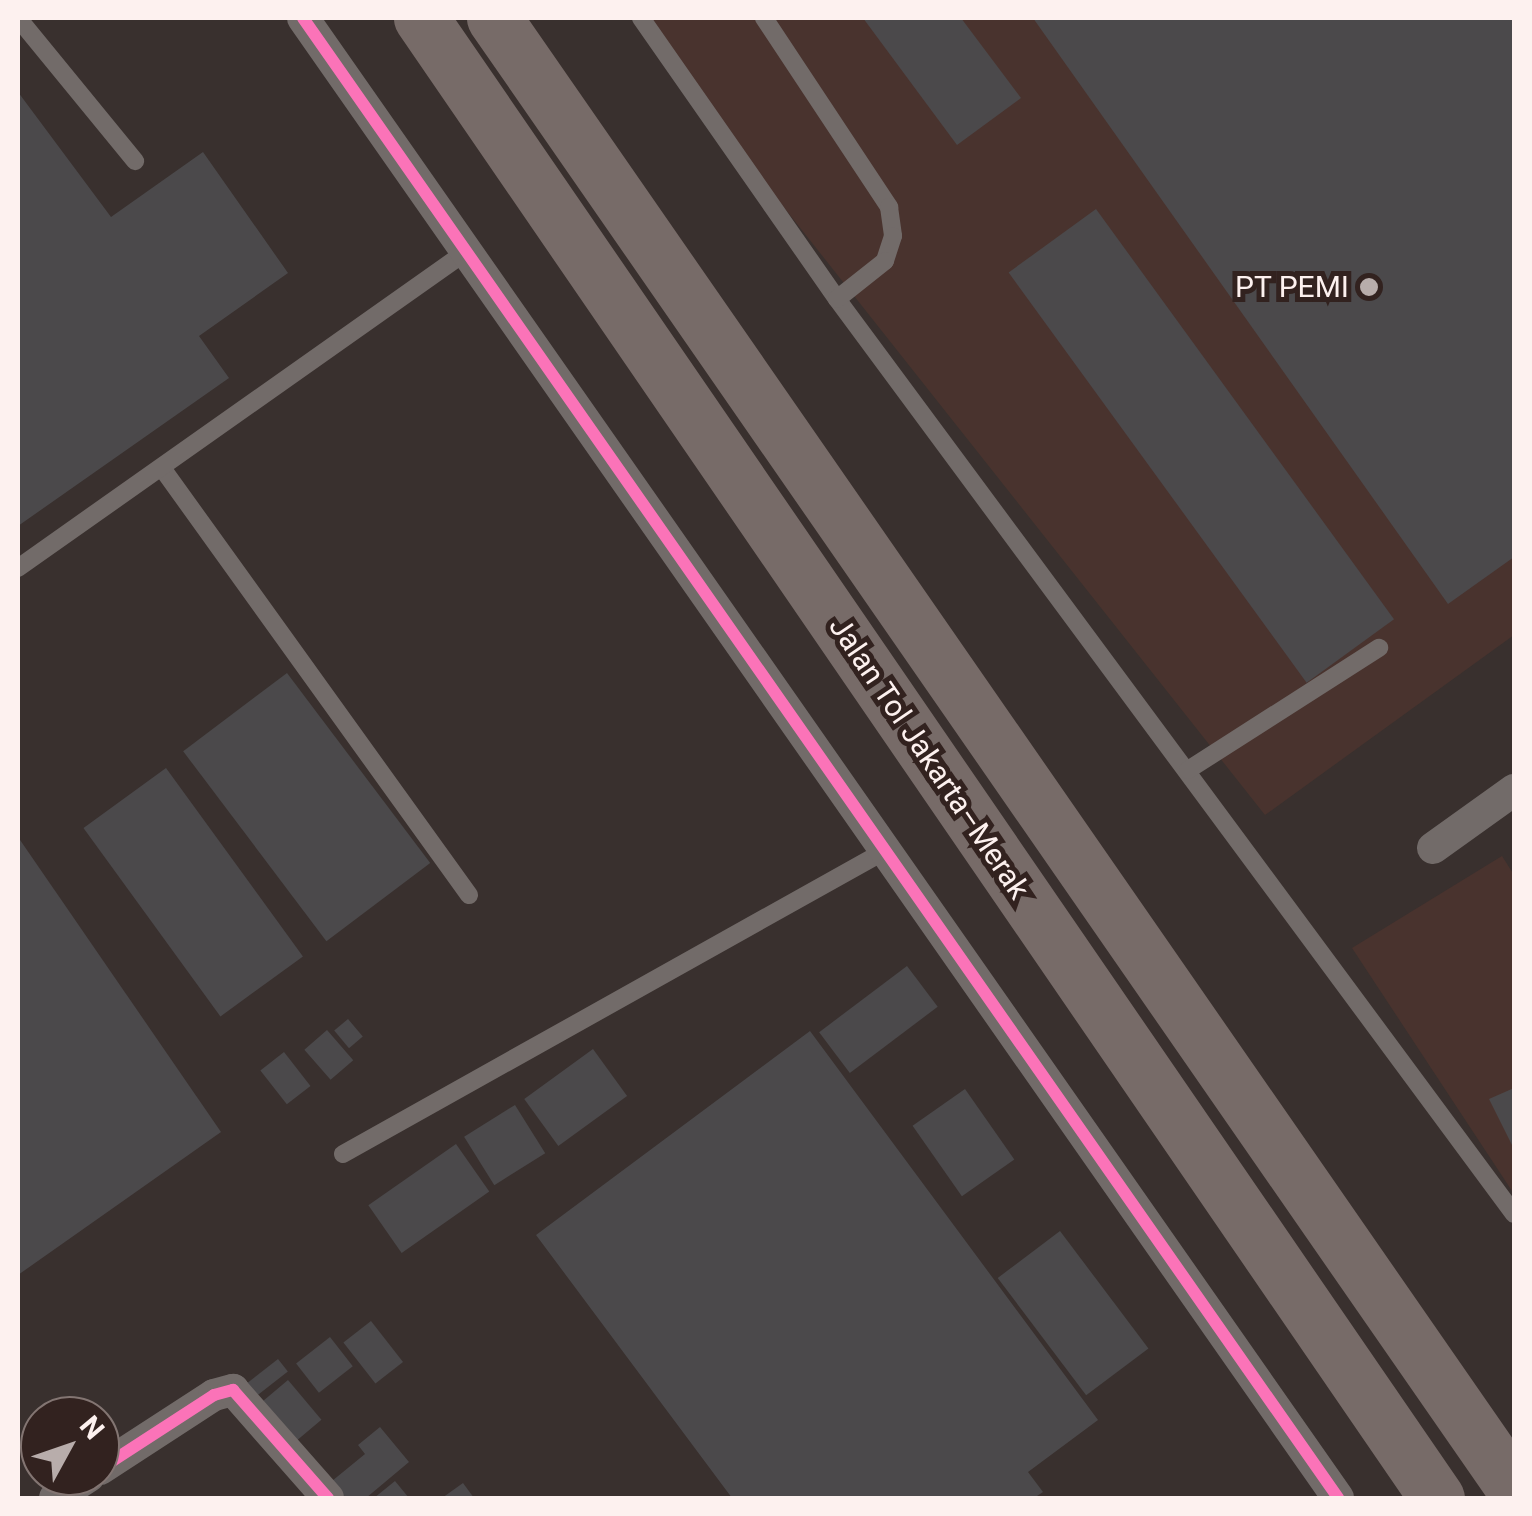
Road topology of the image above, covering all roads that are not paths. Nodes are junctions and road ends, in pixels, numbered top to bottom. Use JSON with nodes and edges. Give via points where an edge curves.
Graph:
{"nodes":[{"id":1,"x":18,"y":18,"type":"edge"},
{"id":2,"x":303,"y":18,"type":"edge"},
{"id":3,"x":421,"y":18,"type":"edge"},
{"id":4,"x":494,"y":18,"type":"edge"},
{"id":5,"x":641,"y":18,"type":"edge"},
{"id":6,"x":764,"y":18,"type":"edge"},
{"id":7,"x":135,"y":161,"type":"dead end"},
{"id":8,"x":467,"y":252,"type":"junction"},
{"id":9,"x":837,"y":299,"type":"junction"},
{"id":10,"x":162,"y":468,"type":"junction"},
{"id":11,"x":18,"y":568,"type":"edge"},
{"id":12,"x":1379,"y":648,"type":"dead end"},
{"id":13,"x":1188,"y":770,"type":"junction"},
{"id":14,"x":1514,"y":790,"type":"edge"},
{"id":15,"x":1433,"y":848,"type":"dead end"},
{"id":16,"x":888,"y":849,"type":"junction"},
{"id":17,"x":469,"y":895,"type":"dead end"},
{"id":18,"x":343,"y":1154,"type":"dead end"},
{"id":19,"x":1514,"y":1214,"type":"edge"},
{"id":20,"x":120,"y":1456,"type":"edge"},
{"id":21,"x":1514,"y":1489,"type":"edge"},
{"id":22,"x":328,"y":1498,"type":"edge"},
{"id":23,"x":1338,"y":1498,"type":"edge"},
{"id":24,"x":1438,"y":1498,"type":"edge"}],
"edges":[{"from":1,"to":7,"type":"lane"},
{"from":2,"to":8,"type":"street"},
{"from":3,"to":24,"type":"highway","name":"Jalan Tol Jakarta–Merak"},
{"from":4,"to":21,"type":"highway","name":"Jalan Tol Jakarta–Merak"},
{"from":5,"to":9,"type":"lane"},
{"from":6,"to":9,"type":"lane","via":[[889,206],[893,236],[885,261]]},
{"from":8,"to":10,"type":"lane"},
{"from":8,"to":16,"type":"street"},
{"from":9,"to":13,"type":"lane"},
{"from":10,"to":11,"type":"lane"},
{"from":10,"to":17,"type":"lane"},
{"from":12,"to":13,"type":"lane"},
{"from":13,"to":19,"type":"lane"},
{"from":14,"to":15,"type":"street"},
{"from":16,"to":18,"type":"lane"},
{"from":16,"to":23,"type":"street"},
{"from":20,"to":22,"type":"street","via":[[214,1394],[233,1390]]}]}
